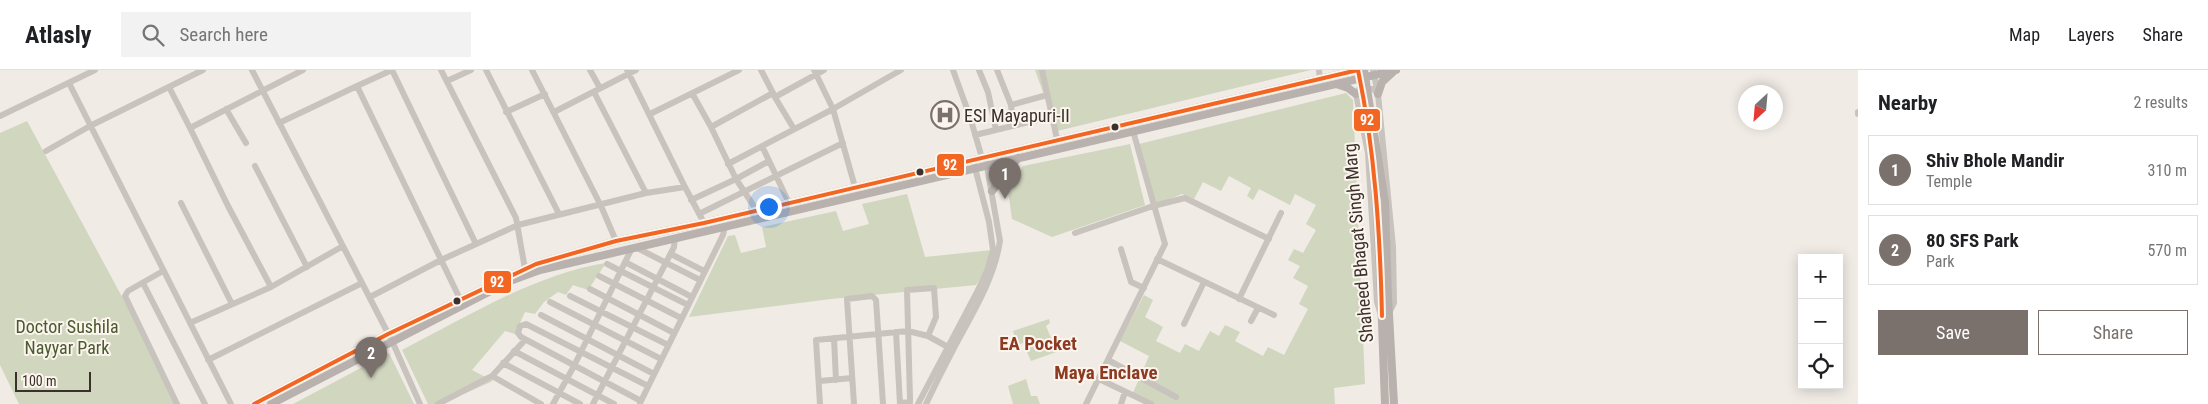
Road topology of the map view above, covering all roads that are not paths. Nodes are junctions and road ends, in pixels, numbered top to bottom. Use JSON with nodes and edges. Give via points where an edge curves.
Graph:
{"nodes":[{"id":1,"x":94,"y":70,"type":"edge"},
{"id":2,"x":203,"y":70,"type":"edge"},
{"id":3,"x":252,"y":70,"type":"edge"},
{"id":4,"x":302,"y":70,"type":"edge"},
{"id":5,"x":392,"y":70,"type":"edge"},
{"id":6,"x":441,"y":70,"type":"edge"},
{"id":7,"x":472,"y":70,"type":"edge"},
{"id":8,"x":486,"y":70,"type":"edge"},
{"id":9,"x":532,"y":70,"type":"edge"},
{"id":10,"x":590,"y":70,"type":"edge"},
{"id":11,"x":739,"y":70,"type":"edge"},
{"id":12,"x":761,"y":70,"type":"edge"},
{"id":13,"x":824,"y":70,"type":"edge"},
{"id":14,"x":900,"y":70,"type":"edge"},
{"id":15,"x":979,"y":70,"type":"edge"},
{"id":16,"x":997,"y":70,"type":"edge"},
{"id":17,"x":1042,"y":70,"type":"edge"},
{"id":18,"x":1319,"y":70,"type":"edge"},
{"id":19,"x":1330,"y":70,"type":"edge"},
{"id":20,"x":1364,"y":70,"type":"edge"},
{"id":21,"x":1396,"y":70,"type":"edge"},
{"id":22,"x":630,"y":71,"type":"edge"},
{"id":23,"x":956,"y":71,"type":"edge"},
{"id":24,"x":815,"y":72,"type":"edge"},
{"id":25,"x":1373,"y":72,"type":"edge"},
{"id":26,"x":1354,"y":73,"type":"edge"},
{"id":27,"x":1320,"y":79,"type":"junction"},
{"id":28,"x":447,"y":81,"type":"junction"},
{"id":29,"x":69,"y":83,"type":"junction"},
{"id":30,"x":1334,"y":84,"type":"junction"},
{"id":31,"x":356,"y":86,"type":"junction"},
{"id":32,"x":169,"y":87,"type":"junction"},
{"id":33,"x":262,"y":90,"type":"junction"},
{"id":34,"x":597,"y":90,"type":"junction"},
{"id":35,"x":692,"y":93,"type":"junction"},
{"id":36,"x":545,"y":94,"type":"junction"},
{"id":37,"x":1356,"y":94,"type":"junction"},
{"id":38,"x":1378,"y":94,"type":"junction"},
{"id":39,"x":774,"y":95,"type":"junction"},
{"id":40,"x":1047,"y":95,"type":"junction"},
{"id":41,"x":1011,"y":105,"type":"junction"},
{"id":42,"x":833,"y":108,"type":"junction"},
{"id":43,"x":226,"y":109,"type":"junction"},
{"id":44,"x":506,"y":112,"type":"junction"},
{"id":45,"x":554,"y":112,"type":"junction"},
{"id":46,"x":650,"y":114,"type":"junction"},
{"id":47,"x":0,"y":116,"type":"edge"},
{"id":48,"x":1041,"y":119,"type":"dead end"},
{"id":49,"x":279,"y":123,"type":"junction"},
{"id":50,"x":90,"y":126,"type":"junction"},
{"id":51,"x":1013,"y":126,"type":"junction"},
{"id":52,"x":711,"y":127,"type":"junction"},
{"id":53,"x":190,"y":128,"type":"junction"},
{"id":54,"x":794,"y":129,"type":"junction"},
{"id":55,"x":996,"y":130,"type":"junction"},
{"id":56,"x":1133,"y":131,"type":"junction"},
{"id":57,"x":975,"y":135,"type":"junction"},
{"id":58,"x":1057,"y":140,"type":"junction"},
{"id":59,"x":246,"y":143,"type":"dead end"},
{"id":60,"x":843,"y":143,"type":"junction"},
{"id":61,"x":762,"y":146,"type":"junction"},
{"id":62,"x":46,"y":151,"type":"dead end"},
{"id":63,"x":1018,"y":158,"type":"junction"},
{"id":64,"x":973,"y":160,"type":"junction"},
{"id":65,"x":985,"y":160,"type":"junction"},
{"id":66,"x":769,"y":161,"type":"junction"},
{"id":67,"x":728,"y":164,"type":"junction"},
{"id":68,"x":255,"y":166,"type":"dead end"},
{"id":69,"x":976,"y":169,"type":"junction"},
{"id":70,"x":776,"y":175,"type":"junction"},
{"id":71,"x":736,"y":180,"type":"junction"},
{"id":72,"x":685,"y":187,"type":"junction"},
{"id":73,"x":855,"y":187,"type":"junction"},
{"id":74,"x":743,"y":191,"type":"junction"},
{"id":75,"x":992,"y":191,"type":"junction"},
{"id":76,"x":646,"y":193,"type":"junction"},
{"id":77,"x":691,"y":200,"type":"junction"},
{"id":78,"x":181,"y":203,"type":"dead end"},
{"id":79,"x":789,"y":203,"type":"junction"},
{"id":80,"x":600,"y":206,"type":"junction"},
{"id":81,"x":1153,"y":206,"type":"junction"},
{"id":82,"x":757,"y":210,"type":"junction"},
{"id":83,"x":1281,"y":213,"type":"dead end"},
{"id":84,"x":559,"y":214,"type":"junction"},
{"id":85,"x":699,"y":214,"type":"junction"},
{"id":86,"x":704,"y":223,"type":"junction"},
{"id":87,"x":518,"y":225,"type":"junction"},
{"id":88,"x":725,"y":226,"type":"junction"},
{"id":89,"x":1074,"y":233,"type":"dead end"},
{"id":90,"x":675,"y":238,"type":"junction"},
{"id":91,"x":1269,"y":239,"type":"junction"},
{"id":92,"x":616,"y":241,"type":"junction"},
{"id":93,"x":476,"y":244,"type":"junction"},
{"id":94,"x":343,"y":246,"type":"junction"},
{"id":95,"x":634,"y":248,"type":"junction"},
{"id":96,"x":1121,"y":250,"type":"dead end"},
{"id":97,"x":671,"y":254,"type":"junction"},
{"id":98,"x":1157,"y":259,"type":"junction"},
{"id":99,"x":441,"y":260,"type":"junction"},
{"id":100,"x":625,"y":262,"type":"junction"},
{"id":101,"x":666,"y":262,"type":"junction"},
{"id":102,"x":608,"y":264,"type":"dead end"},
{"id":103,"x":307,"y":267,"type":"junction"},
{"id":104,"x":525,"y":268,"type":"junction"},
{"id":105,"x":164,"y":271,"type":"junction"},
{"id":106,"x":621,"y":271,"type":"junction"},
{"id":107,"x":704,"y":271,"type":"junction"},
{"id":108,"x":599,"y":276,"type":"dead end"},
{"id":109,"x":658,"y":278,"type":"junction"},
{"id":110,"x":700,"y":280,"type":"junction"},
{"id":111,"x":1204,"y":282,"type":"junction"},
{"id":112,"x":143,"y":283,"type":"junction"},
{"id":113,"x":362,"y":283,"type":"junction"},
{"id":114,"x":614,"y":285,"type":"junction"},
{"id":115,"x":271,"y":287,"type":"junction"},
{"id":116,"x":653,"y":288,"type":"junction"},
{"id":117,"x":1144,"y":288,"type":"junction"},
{"id":118,"x":590,"y":289,"type":"dead end"},
{"id":119,"x":570,"y":296,"type":"dead end"},
{"id":120,"x":1384,"y":296,"type":"junction"},
{"id":121,"x":370,"y":297,"type":"junction"},
{"id":122,"x":692,"y":297,"type":"junction"},
{"id":123,"x":608,"y":298,"type":"junction"},
{"id":124,"x":460,"y":299,"type":"junction"},
{"id":125,"x":1239,"y":299,"type":"junction"},
{"id":126,"x":646,"y":300,"type":"junction"},
{"id":127,"x":550,"y":302,"type":"dead end"},
{"id":128,"x":232,"y":304,"type":"junction"},
{"id":129,"x":688,"y":305,"type":"junction"},
{"id":130,"x":1258,"y":308,"type":"junction"},
{"id":131,"x":600,"y":311,"type":"junction"},
{"id":132,"x":541,"y":314,"type":"dead end"},
{"id":133,"x":639,"y":314,"type":"junction"},
{"id":134,"x":1385,"y":314,"type":"junction"},
{"id":135,"x":1274,"y":316,"type":"dead end"},
{"id":136,"x":681,"y":318,"type":"junction"},
{"id":137,"x":1251,"y":321,"type":"dead end"},
{"id":138,"x":190,"y":323,"type":"junction"},
{"id":139,"x":1184,"y":324,"type":"dead end"},
{"id":140,"x":594,"y":325,"type":"junction"},
{"id":141,"x":632,"y":327,"type":"junction"},
{"id":142,"x":908,"y":331,"type":"junction"},
{"id":143,"x":896,"y":332,"type":"junction"},
{"id":144,"x":674,"y":333,"type":"junction"},
{"id":145,"x":878,"y":334,"type":"junction"},
{"id":146,"x":849,"y":336,"type":"junction"},
{"id":147,"x":928,"y":336,"type":"junction"},
{"id":148,"x":390,"y":338,"type":"junction"},
{"id":149,"x":587,"y":338,"type":"junction"},
{"id":150,"x":834,"y":338,"type":"junction"},
{"id":151,"x":524,"y":340,"type":"junction"},
{"id":152,"x":625,"y":341,"type":"junction"},
{"id":153,"x":668,"y":346,"type":"junction"},
{"id":154,"x":948,"y":347,"type":"junction"},
{"id":155,"x":514,"y":351,"type":"junction"},
{"id":156,"x":580,"y":352,"type":"junction"},
{"id":157,"x":618,"y":354,"type":"junction"},
{"id":158,"x":662,"y":359,"type":"junction"},
{"id":159,"x":208,"y":360,"type":"junction"},
{"id":160,"x":1108,"y":360,"type":"junction"},
{"id":161,"x":503,"y":363,"type":"junction"},
{"id":162,"x":574,"y":366,"type":"junction"},
{"id":163,"x":612,"y":368,"type":"junction"},
{"id":164,"x":654,"y":374,"type":"junction"},
{"id":165,"x":490,"y":377,"type":"dead end"},
{"id":166,"x":567,"y":378,"type":"junction"},
{"id":167,"x":852,"y":378,"type":"junction"},
{"id":168,"x":1099,"y":379,"type":"junction"},
{"id":169,"x":836,"y":380,"type":"junction"},
{"id":170,"x":606,"y":381,"type":"junction"},
{"id":171,"x":820,"y":381,"type":"junction"},
{"id":172,"x":648,"y":386,"type":"junction"},
{"id":173,"x":560,"y":392,"type":"junction"},
{"id":174,"x":1125,"y":392,"type":"junction"},
{"id":175,"x":598,"y":395,"type":"junction"},
{"id":176,"x":1176,"y":397,"type":"dead end"},
{"id":177,"x":640,"y":402,"type":"edge"},
{"id":178,"x":900,"y":403,"type":"edge"},
{"id":179,"x":177,"y":404,"type":"edge"},
{"id":180,"x":205,"y":404,"type":"edge"},
{"id":181,"x":231,"y":404,"type":"edge"},
{"id":182,"x":254,"y":404,"type":"edge"},
{"id":183,"x":271,"y":404,"type":"edge"},
{"id":184,"x":420,"y":404,"type":"edge"},
{"id":185,"x":438,"y":404,"type":"edge"},
{"id":186,"x":541,"y":404,"type":"edge"},
{"id":187,"x":553,"y":404,"type":"edge"},
{"id":188,"x":580,"y":404,"type":"edge"},
{"id":189,"x":593,"y":404,"type":"edge"},
{"id":190,"x":614,"y":404,"type":"edge"},
{"id":191,"x":820,"y":404,"type":"edge"},
{"id":192,"x":854,"y":404,"type":"edge"},
{"id":193,"x":883,"y":404,"type":"edge"},
{"id":194,"x":918,"y":404,"type":"edge"},
{"id":195,"x":926,"y":404,"type":"edge"},
{"id":196,"x":1086,"y":404,"type":"edge"},
{"id":197,"x":1121,"y":404,"type":"edge"},
{"id":198,"x":1151,"y":404,"type":"edge"},
{"id":199,"x":1385,"y":404,"type":"edge"},
{"id":200,"x":1394,"y":404,"type":"edge"}],
"edges":[{"from":1,"to":29,"type":"street"},
{"from":2,"to":32,"type":"street"},
{"from":3,"to":33,"type":"street"},
{"from":4,"to":33,"type":"street"},
{"from":5,"to":31,"type":"street"},
{"from":5,"to":93,"type":"street"},
{"from":6,"to":28,"type":"street"},
{"from":7,"to":28,"type":"street"},
{"from":8,"to":44,"type":"street"},
{"from":9,"to":36,"type":"street"},
{"from":10,"to":34,"type":"street"},
{"from":11,"to":35,"type":"street"},
{"from":12,"to":39,"type":"street"},
{"from":13,"to":24,"type":"street"},
{"from":14,"to":42,"type":"street"},
{"from":15,"to":55,"type":"street","via":[[990,99]]},
{"from":16,"to":41,"type":"street"},
{"from":17,"to":40,"type":"street"},
{"from":18,"to":27,"type":"street"},
{"from":19,"to":27,"type":"main road"},
{"from":20,"to":120,"type":"main road","bridge":true,"via":[[1385,202]]},
{"from":21,"to":25,"type":"main road"},
{"from":21,"to":38,"type":"main road","via":[[1382,82]]},
{"from":22,"to":34,"type":"street"},
{"from":22,"to":46,"type":"street"},
{"from":23,"to":57,"type":"street"},
{"from":24,"to":39,"type":"street"},
{"from":24,"to":42,"type":"street"},
{"from":25,"to":26,"type":"main road"},
{"from":25,"to":38,"type":"street","name":"Shaheed Bhagat Singh Marg"},
{"from":26,"to":27,"type":"main road"},
{"from":26,"to":30,"type":"main road"},
{"from":26,"to":37,"type":"main road","name":"Shaheed Bhagat Singh Marg"},
{"from":26,"to":120,"type":"main road","bridge":true,"via":[[1366,106]]},
{"from":27,"to":58,"type":"main road"},
{"from":28,"to":87,"type":"street"},
{"from":29,"to":47,"type":"street"},
{"from":29,"to":50,"type":"street"},
{"from":30,"to":37,"type":"main road"},
{"from":30,"to":56,"type":"main road"},
{"from":31,"to":49,"type":"street"},
{"from":31,"to":99,"type":"street"},
{"from":32,"to":50,"type":"street"},
{"from":32,"to":53,"type":"street"},
{"from":33,"to":43,"type":"street"},
{"from":33,"to":49,"type":"street"},
{"from":34,"to":45,"type":"street"},
{"from":34,"to":76,"type":"street"},
{"from":35,"to":46,"type":"street"},
{"from":35,"to":52,"type":"street"},
{"from":36,"to":44,"type":"street"},
{"from":36,"to":45,"type":"street"},
{"from":37,"to":38,"type":"street","via":[[1359,90],[1373,89]]},
{"from":37,"to":134,"type":"street","name":"Shaheed Bhagat Singh Marg","via":[[1368,153],[1376,302]]},
{"from":38,"to":134,"type":"street","name":"Shaheed Bhagat Singh Marg","via":[[1393,247],[1394,304]]},
{"from":39,"to":52,"type":"street"},
{"from":39,"to":54,"type":"street"},
{"from":40,"to":41,"type":"street"},
{"from":40,"to":58,"type":"street"},
{"from":41,"to":51,"type":"street"},
{"from":42,"to":54,"type":"street"},
{"from":42,"to":60,"type":"street"},
{"from":43,"to":53,"type":"street"},
{"from":43,"to":59,"type":"street"},
{"from":44,"to":84,"type":"street"},
{"from":45,"to":80,"type":"street"},
{"from":46,"to":72,"type":"street"},
{"from":48,"to":51,"type":"street"},
{"from":49,"to":94,"type":"street"},
{"from":50,"to":62,"type":"street"},
{"from":50,"to":105,"type":"street"},
{"from":51,"to":55,"type":"street"},
{"from":52,"to":67,"type":"street"},
{"from":53,"to":115,"type":"street"},
{"from":54,"to":61,"type":"street"},
{"from":55,"to":57,"type":"street"},
{"from":56,"to":63,"type":"main road"},
{"from":56,"to":81,"type":"street"},
{"from":57,"to":65,"type":"street"},
{"from":58,"to":65,"type":"main road"},
{"from":60,"to":70,"type":"street"},
{"from":60,"to":73,"type":"street"},
{"from":61,"to":66,"type":"street"},
{"from":61,"to":67,"type":"street"},
{"from":63,"to":65,"type":"main road"},
{"from":63,"to":75,"type":"main road"},
{"from":64,"to":65,"type":"main road"},
{"from":64,"to":69,"type":"street"},
{"from":64,"to":73,"type":"main road"},
{"from":65,"to":69,"type":"main road"},
{"from":65,"to":75,"type":"street"},
{"from":66,"to":70,"type":"street"},
{"from":66,"to":71,"type":"street"},
{"from":67,"to":71,"type":"street"},
{"from":68,"to":103,"type":"street"},
{"from":69,"to":88,"type":"main road"},
{"from":69,"to":154,"type":"street","via":[[993,250],[987,271]]},
{"from":70,"to":74,"type":"street"},
{"from":70,"to":79,"type":"street"},
{"from":71,"to":74,"type":"street"},
{"from":71,"to":77,"type":"street"},
{"from":72,"to":76,"type":"street"},
{"from":72,"to":77,"type":"street"},
{"from":73,"to":79,"type":"main road"},
{"from":74,"to":82,"type":"street"},
{"from":74,"to":85,"type":"street"},
{"from":75,"to":195,"type":"street","via":[[1000,241],[994,268]]},
{"from":76,"to":80,"type":"street"},
{"from":77,"to":85,"type":"street"},
{"from":78,"to":128,"type":"street"},
{"from":79,"to":82,"type":"main road"},
{"from":80,"to":84,"type":"street"},
{"from":80,"to":92,"type":"street"},
{"from":81,"to":89,"type":"street"},
{"from":81,"to":91,"type":"street","via":[[1190,199]]},
{"from":81,"to":98,"type":"street","via":[[1165,244]]},
{"from":82,"to":86,"type":"main road"},
{"from":83,"to":91,"type":"street"},
{"from":84,"to":87,"type":"street"},
{"from":85,"to":86,"type":"street"},
{"from":86,"to":92,"type":"main road"},
{"from":87,"to":93,"type":"street"},
{"from":87,"to":104,"type":"street"},
{"from":88,"to":90,"type":"main road"},
{"from":88,"to":107,"type":"street"},
{"from":90,"to":95,"type":"main road"},
{"from":90,"to":97,"type":"street"},
{"from":91,"to":125,"type":"street"},
{"from":92,"to":104,"type":"main road"},
{"from":93,"to":99,"type":"street"},
{"from":94,"to":103,"type":"street"},
{"from":94,"to":113,"type":"street"},
{"from":95,"to":100,"type":"street"},
{"from":95,"to":101,"type":"street"},
{"from":95,"to":148,"type":"main road","via":[[540,270],[510,281]]},
{"from":96,"to":117,"type":"street","via":[[1131,282]]},
{"from":97,"to":101,"type":"street"},
{"from":97,"to":107,"type":"street"},
{"from":98,"to":111,"type":"street"},
{"from":98,"to":117,"type":"street"},
{"from":99,"to":121,"type":"street"},
{"from":99,"to":124,"type":"street"},
{"from":100,"to":106,"type":"street"},
{"from":100,"to":109,"type":"street"},
{"from":101,"to":109,"type":"street"},
{"from":101,"to":110,"type":"street"},
{"from":102,"to":106,"type":"street"},
{"from":103,"to":115,"type":"street"},
{"from":104,"to":124,"type":"main road"},
{"from":105,"to":112,"type":"street"},
{"from":105,"to":138,"type":"street"},
{"from":106,"to":114,"type":"street"},
{"from":106,"to":116,"type":"street"},
{"from":107,"to":110,"type":"street"},
{"from":108,"to":114,"type":"street"},
{"from":109,"to":116,"type":"street"},
{"from":109,"to":122,"type":"street"},
{"from":110,"to":122,"type":"street"},
{"from":111,"to":125,"type":"street"},
{"from":111,"to":139,"type":"street"},
{"from":112,"to":179,"type":"street","via":[[125,296]]},
{"from":112,"to":180,"type":"street"},
{"from":113,"to":121,"type":"street"},
{"from":113,"to":159,"type":"street"},
{"from":114,"to":123,"type":"street"},
{"from":114,"to":126,"type":"street"},
{"from":115,"to":128,"type":"street"},
{"from":116,"to":126,"type":"street"},
{"from":116,"to":129,"type":"street"},
{"from":117,"to":160,"type":"street"},
{"from":118,"to":123,"type":"street"},
{"from":119,"to":131,"type":"street"},
{"from":120,"to":134,"type":"main road"},
{"from":121,"to":148,"type":"street"},
{"from":122,"to":129,"type":"street"},
{"from":123,"to":131,"type":"street"},
{"from":123,"to":133,"type":"street"},
{"from":124,"to":148,"type":"main road"},
{"from":125,"to":130,"type":"street"},
{"from":126,"to":133,"type":"street"},
{"from":126,"to":136,"type":"street"},
{"from":127,"to":140,"type":"street"},
{"from":128,"to":138,"type":"street"},
{"from":129,"to":136,"type":"street"},
{"from":130,"to":135,"type":"street"},
{"from":130,"to":137,"type":"street"},
{"from":131,"to":140,"type":"street"},
{"from":131,"to":141,"type":"street"},
{"from":132,"to":149,"type":"street"},
{"from":133,"to":141,"type":"street"},
{"from":133,"to":144,"type":"street"},
{"from":134,"to":199,"type":"main road","name":"Shaheed Bhagat Singh Marg"},
{"from":134,"to":200,"type":"main road","name":"Shaheed Bhagat Singh Marg"},
{"from":136,"to":144,"type":"street"},
{"from":138,"to":159,"type":"street"},
{"from":140,"to":149,"type":"street"},
{"from":140,"to":152,"type":"street"},
{"from":141,"to":152,"type":"street"},
{"from":141,"to":153,"type":"street"},
{"from":142,"to":143,"type":"street"},
{"from":142,"to":147,"type":"street"},
{"from":142,"to":147,"type":"street","via":[[907,290],[934,288],[936,317]]},
{"from":142,"to":178,"type":"street","via":[[910,402]]},
{"from":143,"to":145,"type":"street"},
{"from":143,"to":178,"type":"street"},
{"from":144,"to":153,"type":"street"},
{"from":145,"to":146,"type":"street"},
{"from":145,"to":146,"type":"street","via":[[876,300],[872,296],[847,300]]},
{"from":145,"to":193,"type":"street"},
{"from":146,"to":150,"type":"street"},
{"from":146,"to":167,"type":"street"},
{"from":147,"to":154,"type":"street"},
{"from":148,"to":182,"type":"main road"},
{"from":148,"to":183,"type":"main road"},
{"from":148,"to":184,"type":"street"},
{"from":149,"to":156,"type":"street"},
{"from":149,"to":157,"type":"street"},
{"from":150,"to":169,"type":"street"},
{"from":150,"to":171,"type":"street","via":[[816,340]]},
{"from":151,"to":155,"type":"street"},
{"from":151,"to":156,"type":"street","via":[[518,333],[520,326],[526,324]]},
{"from":151,"to":162,"type":"street"},
{"from":152,"to":157,"type":"street"},
{"from":152,"to":158,"type":"street"},
{"from":153,"to":158,"type":"street"},
{"from":154,"to":194,"type":"street"},
{"from":155,"to":161,"type":"street"},
{"from":155,"to":166,"type":"street"},
{"from":156,"to":162,"type":"street"},
{"from":156,"to":163,"type":"street"},
{"from":157,"to":163,"type":"street"},
{"from":157,"to":164,"type":"street"},
{"from":158,"to":164,"type":"street"},
{"from":159,"to":181,"type":"street"},
{"from":160,"to":168,"type":"street"},
{"from":160,"to":176,"type":"street"},
{"from":161,"to":173,"type":"street"},
{"from":161,"to":186,"type":"street","via":[[492,376]]},
{"from":162,"to":166,"type":"street"},
{"from":162,"to":170,"type":"street"},
{"from":163,"to":170,"type":"street"},
{"from":163,"to":172,"type":"street"},
{"from":164,"to":172,"type":"street"},
{"from":165,"to":185,"type":"street"},
{"from":166,"to":173,"type":"street"},
{"from":166,"to":175,"type":"street"},
{"from":167,"to":169,"type":"street"},
{"from":167,"to":192,"type":"street"},
{"from":168,"to":174,"type":"street"},
{"from":168,"to":196,"type":"street"},
{"from":169,"to":171,"type":"street"},
{"from":170,"to":175,"type":"street"},
{"from":170,"to":177,"type":"street"},
{"from":171,"to":191,"type":"street"},
{"from":172,"to":177,"type":"street"},
{"from":173,"to":187,"type":"street"},
{"from":173,"to":188,"type":"street"},
{"from":174,"to":197,"type":"street"},
{"from":174,"to":198,"type":"street"},
{"from":175,"to":189,"type":"street"},
{"from":175,"to":190,"type":"street"}]}
